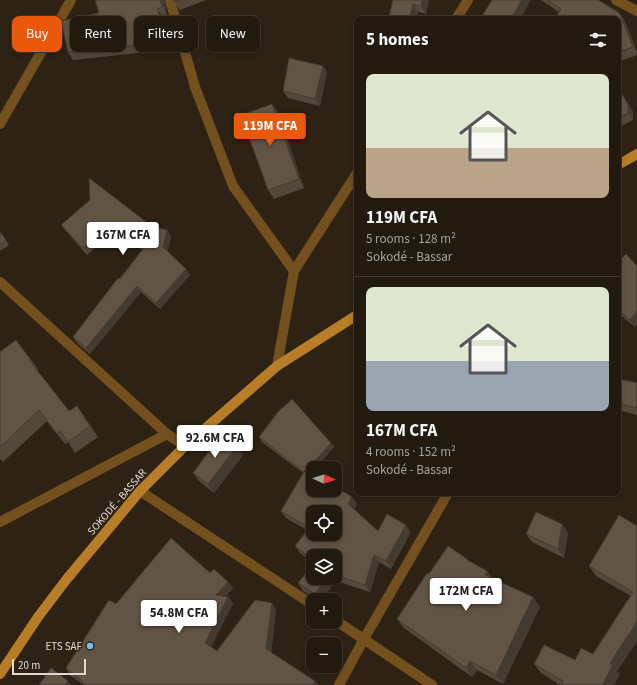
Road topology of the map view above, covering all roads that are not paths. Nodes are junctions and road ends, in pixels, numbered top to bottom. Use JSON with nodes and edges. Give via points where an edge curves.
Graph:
{"nodes":[{"id":1,"x":71,"y":0,"type":"edge"},
{"id":2,"x":170,"y":0,"type":"edge"},
{"id":3,"x":468,"y":0,"type":"edge"},
{"id":4,"x":616,"y":0,"type":"edge"},
{"id":5,"x":637,"y":12,"type":"edge"},
{"id":6,"x":458,"y":16,"type":"edge"},
{"id":7,"x":0,"y":124,"type":"edge"},
{"id":8,"x":637,"y":154,"type":"edge"},
{"id":9,"x":621,"y":163,"type":"edge"},
{"id":10,"x":354,"y":178,"type":"edge"},
{"id":11,"x":294,"y":271,"type":"junction"},
{"id":12,"x":0,"y":282,"type":"edge"},
{"id":13,"x":354,"y":317,"type":"edge"},
{"id":14,"x":277,"y":366,"type":"junction"},
{"id":15,"x":167,"y":434,"type":"junction"},
{"id":16,"x":185,"y":446,"type":"junction"},
{"id":17,"x":140,"y":491,"type":"junction"},
{"id":18,"x":446,"y":496,"type":"edge"},
{"id":19,"x":0,"y":522,"type":"edge"},
{"id":20,"x":306,"y":600,"type":"edge"},
{"id":21,"x":342,"y":625,"type":"edge"},
{"id":22,"x":364,"y":639,"type":"junction"},
{"id":23,"x":0,"y":674,"type":"edge"},
{"id":24,"x":339,"y":685,"type":"edge"},
{"id":25,"x":432,"y":685,"type":"edge"}],
"edges":[{"from":1,"to":7,"type":"street"},
{"from":2,"to":11,"type":"street","via":[[195,87],[233,186]]},
{"from":3,"to":6,"type":"street"},
{"from":4,"to":5,"type":"street"},
{"from":8,"to":9,"type":"main road"},
{"from":10,"to":11,"type":"street"},
{"from":11,"to":14,"type":"street"},
{"from":12,"to":15,"type":"street"},
{"from":13,"to":14,"type":"main road","name":"SOKODÉ - BASSAR"},
{"from":14,"to":16,"type":"main road","name":"SOKODÉ - BASSAR"},
{"from":15,"to":16,"type":"street"},
{"from":15,"to":19,"type":"street"},
{"from":16,"to":17,"type":"main road","name":"SOKODÉ - BASSAR"},
{"from":17,"to":20,"type":"street"},
{"from":17,"to":23,"type":"main road","name":"SOKODÉ - BASSAR","via":[[66,580]]},
{"from":18,"to":22,"type":"street"},
{"from":21,"to":22,"type":"street"},
{"from":22,"to":24,"type":"street"},
{"from":22,"to":25,"type":"street"}]}
